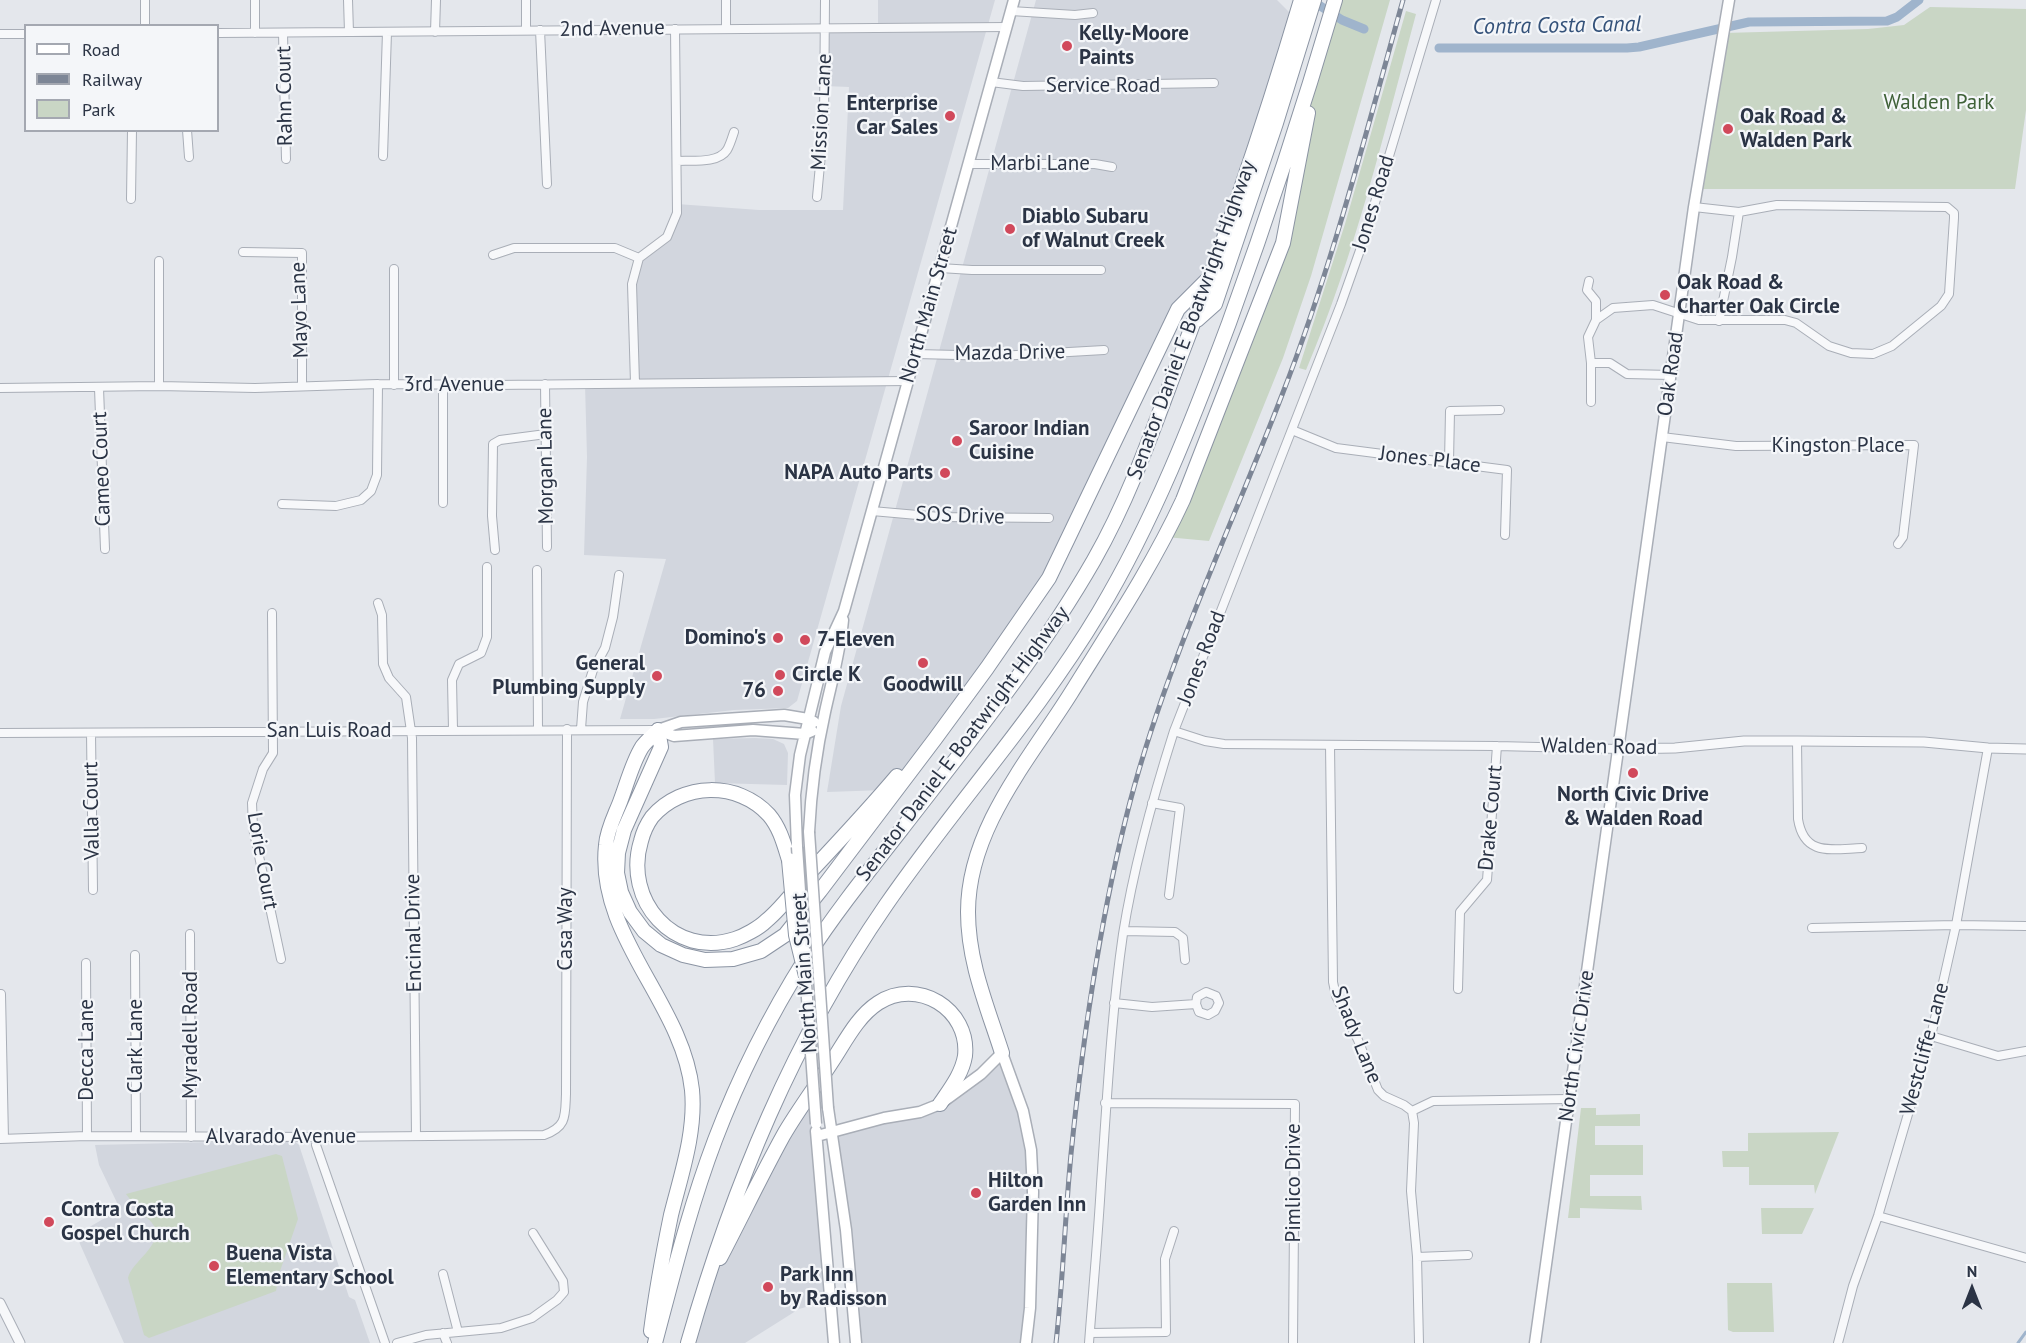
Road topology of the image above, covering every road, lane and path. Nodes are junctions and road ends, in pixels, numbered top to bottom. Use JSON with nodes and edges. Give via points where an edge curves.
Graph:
{"nodes":[{"id":1,"x":144,"y":0,"type":"edge"},
{"id":2,"x":255,"y":0,"type":"edge"},
{"id":3,"x":348,"y":0,"type":"edge"},
{"id":4,"x":436,"y":0,"type":"edge"},
{"id":5,"x":526,"y":0,"type":"edge"},
{"id":6,"x":726,"y":0,"type":"edge"},
{"id":7,"x":825,"y":0,"type":"edge"},
{"id":8,"x":1301,"y":0,"type":"edge"},
{"id":9,"x":1314,"y":0,"type":"edge"},
{"id":10,"x":1335,"y":0,"type":"edge"},
{"id":11,"x":1436,"y":0,"type":"edge"},
{"id":12,"x":1729,"y":0,"type":"edge"},
{"id":13,"x":1013,"y":5,"type":"edge"},
{"id":14,"x":1093,"y":13,"type":"dead end"},
{"id":15,"x":1302,"y":20,"type":"junction"},
{"id":16,"x":145,"y":24,"type":"edge"},
{"id":17,"x":825,"y":27,"type":"junction"},
{"id":18,"x":1007,"y":27,"type":"junction"},
{"id":19,"x":675,"y":28,"type":"junction"},
{"id":20,"x":726,"y":28,"type":"junction"},
{"id":21,"x":526,"y":30,"type":"junction"},
{"id":22,"x":540,"y":30,"type":"junction"},
{"id":23,"x":349,"y":32,"type":"junction"},
{"id":24,"x":387,"y":32,"type":"junction"},
{"id":25,"x":435,"y":32,"type":"junction"},
{"id":26,"x":219,"y":33,"type":"edge"},
{"id":27,"x":255,"y":33,"type":"junction"},
{"id":28,"x":283,"y":33,"type":"junction"},
{"id":29,"x":0,"y":34,"type":"edge"},
{"id":30,"x":24,"y":34,"type":"edge"},
{"id":31,"x":1322,"y":43,"type":"junction"},
{"id":32,"x":991,"y":82,"type":"junction"},
{"id":33,"x":1214,"y":83,"type":"dead end"},
{"id":34,"x":132,"y":132,"type":"edge"},
{"id":35,"x":187,"y":132,"type":"edge"},
{"id":36,"x":734,"y":132,"type":"dead end"},
{"id":37,"x":383,"y":156,"type":"dead end"},
{"id":38,"x":189,"y":157,"type":"dead end"},
{"id":39,"x":286,"y":159,"type":"dead end"},
{"id":40,"x":677,"y":161,"type":"junction"},
{"id":41,"x":969,"y":164,"type":"junction"},
{"id":42,"x":1112,"y":167,"type":"dead end"},
{"id":43,"x":547,"y":184,"type":"dead end"},
{"id":44,"x":817,"y":197,"type":"dead end"},
{"id":45,"x":131,"y":199,"type":"dead end"},
{"id":46,"x":1694,"y":207,"type":"junction"},
{"id":47,"x":1738,"y":212,"type":"junction"},
{"id":48,"x":243,"y":252,"type":"dead end"},
{"id":49,"x":494,"y":255,"type":"dead end"},
{"id":50,"x":639,"y":258,"type":"junction"},
{"id":51,"x":159,"y":261,"type":"dead end"},
{"id":52,"x":940,"y":268,"type":"junction"},
{"id":53,"x":394,"y":269,"type":"dead end"},
{"id":54,"x":1101,"y":270,"type":"dead end"},
{"id":55,"x":1212,"y":275,"type":"junction"},
{"id":56,"x":1589,"y":281,"type":"dead end"},
{"id":57,"x":1680,"y":315,"type":"junction"},
{"id":58,"x":1596,"y":320,"type":"junction"},
{"id":59,"x":1719,"y":321,"type":"junction"},
{"id":60,"x":1194,"y":324,"type":"junction"},
{"id":61,"x":1104,"y":350,"type":"dead end"},
{"id":62,"x":916,"y":354,"type":"junction"},
{"id":63,"x":1591,"y":363,"type":"junction"},
{"id":64,"x":1671,"y":375,"type":"junction"},
{"id":65,"x":908,"y":381,"type":"junction"},
{"id":66,"x":635,"y":383,"type":"junction"},
{"id":67,"x":378,"y":384,"type":"junction"},
{"id":68,"x":545,"y":384,"type":"junction"},
{"id":69,"x":303,"y":385,"type":"junction"},
{"id":70,"x":394,"y":385,"type":"junction"},
{"id":71,"x":442,"y":385,"type":"junction"},
{"id":72,"x":159,"y":386,"type":"junction"},
{"id":73,"x":0,"y":388,"type":"edge"},
{"id":74,"x":99,"y":388,"type":"junction"},
{"id":75,"x":1591,"y":402,"type":"dead end"},
{"id":76,"x":1500,"y":410,"type":"dead end"},
{"id":77,"x":1292,"y":430,"type":"junction"},
{"id":78,"x":546,"y":434,"type":"junction"},
{"id":79,"x":1662,"y":437,"type":"junction"},
{"id":80,"x":1449,"y":462,"type":"junction"},
{"id":81,"x":443,"y":503,"type":"dead end"},
{"id":82,"x":282,"y":504,"type":"dead end"},
{"id":83,"x":872,"y":511,"type":"junction"},
{"id":84,"x":1049,"y":518,"type":"dead end"},
{"id":85,"x":1504,"y":535,"type":"dead end"},
{"id":86,"x":1898,"y":544,"type":"dead end"},
{"id":87,"x":547,"y":547,"type":"dead end"},
{"id":88,"x":105,"y":549,"type":"dead end"},
{"id":89,"x":495,"y":550,"type":"dead end"},
{"id":90,"x":487,"y":567,"type":"dead end"},
{"id":91,"x":537,"y":570,"type":"dead end"},
{"id":92,"x":619,"y":575,"type":"dead end"},
{"id":93,"x":378,"y":603,"type":"dead end"},
{"id":94,"x":844,"y":611,"type":"junction"},
{"id":95,"x":272,"y":613,"type":"dead end"},
{"id":96,"x":808,"y":719,"type":"junction"},
{"id":97,"x":822,"y":728,"type":"junction"},
{"id":98,"x":567,"y":729,"type":"junction"},
{"id":99,"x":581,"y":729,"type":"junction"},
{"id":100,"x":273,"y":730,"type":"junction"},
{"id":101,"x":411,"y":730,"type":"junction"},
{"id":102,"x":453,"y":730,"type":"junction"},
{"id":103,"x":538,"y":730,"type":"junction"},
{"id":104,"x":658,"y":730,"type":"junction"},
{"id":105,"x":1174,"y":730,"type":"junction"},
{"id":106,"x":0,"y":733,"type":"edge"},
{"id":107,"x":91,"y":733,"type":"junction"},
{"id":108,"x":805,"y":734,"type":"junction"},
{"id":109,"x":935,"y":739,"type":"junction"},
{"id":110,"x":1797,"y":741,"type":"junction"},
{"id":111,"x":1330,"y":745,"type":"junction"},
{"id":112,"x":1497,"y":746,"type":"junction"},
{"id":113,"x":1988,"y":748,"type":"junction"},
{"id":114,"x":1619,"y":749,"type":"junction"},
{"id":115,"x":2026,"y":749,"type":"edge"},
{"id":116,"x":1152,"y":803,"type":"junction"},
{"id":117,"x":1862,"y":848,"type":"dead end"},
{"id":118,"x":93,"y":890,"type":"dead end"},
{"id":119,"x":1169,"y":895,"type":"dead end"},
{"id":120,"x":1956,"y":925,"type":"junction"},
{"id":121,"x":2026,"y":926,"type":"edge"},
{"id":122,"x":1812,"y":928,"type":"dead end"},
{"id":123,"x":1124,"y":931,"type":"junction"},
{"id":124,"x":190,"y":934,"type":"dead end"},
{"id":125,"x":135,"y":955,"type":"dead end"},
{"id":126,"x":281,"y":958,"type":"dead end"},
{"id":127,"x":1185,"y":960,"type":"dead end"},
{"id":128,"x":86,"y":963,"type":"dead end"},
{"id":129,"x":806,"y":976,"type":"junction"},
{"id":130,"x":1458,"y":989,"type":"dead end"},
{"id":131,"x":1,"y":994,"type":"edge"},
{"id":132,"x":1114,"y":1003,"type":"junction"},
{"id":133,"x":1196,"y":1004,"type":"dead end"},
{"id":134,"x":1931,"y":1036,"type":"junction"},
{"id":135,"x":2026,"y":1051,"type":"edge"},
{"id":136,"x":1002,"y":1053,"type":"junction"},
{"id":137,"x":1569,"y":1099,"type":"junction"},
{"id":138,"x":1105,"y":1102,"type":"junction"},
{"id":139,"x":940,"y":1104,"type":"junction"},
{"id":140,"x":1412,"y":1112,"type":"junction"},
{"id":141,"x":560,"y":1127,"type":"joint"},
{"id":142,"x":816,"y":1130,"type":"junction"},
{"id":143,"x":831,"y":1132,"type":"junction"},
{"id":144,"x":87,"y":1136,"type":"junction"},
{"id":145,"x":136,"y":1136,"type":"junction"},
{"id":146,"x":416,"y":1136,"type":"junction"},
{"id":147,"x":191,"y":1137,"type":"junction"},
{"id":148,"x":2,"y":1139,"type":"edge"},
{"id":149,"x":316,"y":1144,"type":"dead end"},
{"id":150,"x":1878,"y":1216,"type":"junction"},
{"id":151,"x":1174,"y":1231,"type":"dead end"},
{"id":152,"x":533,"y":1233,"type":"dead end"},
{"id":153,"x":1468,"y":1256,"type":"dead end"},
{"id":154,"x":1417,"y":1257,"type":"junction"},
{"id":155,"x":2026,"y":1258,"type":"edge"},
{"id":156,"x":443,"y":1274,"type":"dead end"},
{"id":157,"x":703,"y":1292,"type":"junction"},
{"id":158,"x":0,"y":1303,"type":"edge"},
{"id":159,"x":458,"y":1332,"type":"junction"},
{"id":160,"x":443,"y":1333,"type":"junction"},
{"id":161,"x":1090,"y":1333,"type":"junction"},
{"id":162,"x":20,"y":1343,"type":"edge"},
{"id":163,"x":384,"y":1343,"type":"edge"},
{"id":164,"x":398,"y":1343,"type":"edge"},
{"id":165,"x":447,"y":1343,"type":"edge"},
{"id":166,"x":649,"y":1343,"type":"edge"},
{"id":167,"x":655,"y":1343,"type":"edge"},
{"id":168,"x":688,"y":1343,"type":"edge"},
{"id":169,"x":834,"y":1343,"type":"edge"},
{"id":170,"x":856,"y":1343,"type":"edge"},
{"id":171,"x":1026,"y":1343,"type":"edge"},
{"id":172,"x":1089,"y":1343,"type":"edge"},
{"id":173,"x":1293,"y":1343,"type":"edge"},
{"id":174,"x":1419,"y":1343,"type":"edge"},
{"id":175,"x":1535,"y":1343,"type":"edge"},
{"id":176,"x":1838,"y":1343,"type":"edge"}],
"edges":[{"from":1,"to":16,"type":"street"},
{"from":2,"to":27,"type":"street"},
{"from":3,"to":23,"type":"street"},
{"from":4,"to":25,"type":"street"},
{"from":5,"to":21,"type":"street"},
{"from":6,"to":20,"type":"street"},
{"from":7,"to":17,"type":"street","name":"Mission Lane"},
{"from":8,"to":15,"type":"highway","name":"Senator Daniel E Boatwright Highway"},
{"from":9,"to":15,"type":"highway"},
{"from":10,"to":31,"type":"highway","name":"Senator Daniel E Boatwright Highway"},
{"from":11,"to":77,"type":"street","name":"Jones Road","via":[[1364,239]]},
{"from":12,"to":46,"type":"main road","name":"Oak Road"},
{"from":13,"to":14,"type":"street","via":[[1075,15]]},
{"from":13,"to":18,"type":"main road","name":"North Main Street"},
{"from":15,"to":55,"type":"highway","name":"Senator Daniel E Boatwright Highway"},
{"from":15,"to":60,"type":"highway","via":[[1276,123],[1215,304]]},
{"from":17,"to":18,"type":"street","name":"2nd Avenue"},
{"from":17,"to":20,"type":"street","name":"2nd Avenue"},
{"from":17,"to":44,"type":"street","name":"Mission Lane","via":[[824,122]]},
{"from":18,"to":32,"type":"main road","name":"North Main Street"},
{"from":19,"to":20,"type":"street","name":"2nd Avenue"},
{"from":19,"to":22,"type":"street","name":"2nd Avenue"},
{"from":19,"to":40,"type":"street"},
{"from":21,"to":22,"type":"street","name":"2nd Avenue"},
{"from":21,"to":25,"type":"street","name":"2nd Avenue"},
{"from":22,"to":43,"type":"street"},
{"from":23,"to":24,"type":"street","name":"2nd Avenue"},
{"from":23,"to":28,"type":"street","name":"2nd Avenue"},
{"from":24,"to":25,"type":"street","name":"2nd Avenue"},
{"from":24,"to":37,"type":"street"},
{"from":26,"to":27,"type":"street","name":"2nd Avenue"},
{"from":27,"to":28,"type":"street","name":"2nd Avenue"},
{"from":28,"to":39,"type":"street","name":"Rahn Court"},
{"from":29,"to":30,"type":"street"},
{"from":31,"to":136,"type":"highway","via":[[1283,243],[1183,500],[1166,537],[1005,795],[980,846],[968,912],[972,963]]},
{"from":31,"to":157,"type":"highway","name":"Senator Daniel E Boatwright Highway","via":[[1232,313],[1148,521],[1104,603],[1061,671],[896,891],[841,976],[796,1057],[758,1139]]},
{"from":32,"to":33,"type":"street","name":"Service Road","via":[[1023,86]]},
{"from":32,"to":41,"type":"main road","name":"North Main Street"},
{"from":34,"to":45,"type":"street"},
{"from":35,"to":38,"type":"street"},
{"from":36,"to":40,"type":"street","via":[[722,155]]},
{"from":40,"to":50,"type":"street","via":[[677,213],[667,237]]},
{"from":41,"to":42,"type":"street","name":"Marbi Lane"},
{"from":41,"to":52,"type":"main road","name":"North Main Street"},
{"from":46,"to":47,"type":"street"},
{"from":46,"to":57,"type":"main road","name":"Oak Road"},
{"from":47,"to":59,"type":"street"},
{"from":47,"to":59,"type":"street","via":[[1777,205],[1947,207],[1954,213],[1948,294],[1941,306],[1893,346],[1873,354],[1829,346],[1796,323],[1785,320]]},
{"from":48,"to":69,"type":"street","name":"Mayo Lane","via":[[302,253]]},
{"from":49,"to":50,"type":"street","via":[[514,248],[615,248]]},
{"from":50,"to":66,"type":"street","via":[[632,284]]},
{"from":51,"to":72,"type":"street"},
{"from":52,"to":54,"type":"street"},
{"from":52,"to":62,"type":"main road","name":"North Main Street"},
{"from":53,"to":70,"type":"street"},
{"from":55,"to":60,"type":"highway","name":"Senator Daniel E Boatwright Highway"},
{"from":55,"to":109,"type":"highway","via":[[1178,309],[1049,578]]},
{"from":56,"to":58,"type":"street","via":[[1587,290],[1596,301]]},
{"from":57,"to":58,"type":"street","via":[[1653,305],[1613,308]]},
{"from":57,"to":59,"type":"street"},
{"from":57,"to":64,"type":"main road","name":"Oak Road"},
{"from":58,"to":63,"type":"street","via":[[1588,337]]},
{"from":60,"to":167,"type":"highway","name":"Senator Daniel E Boatwright Highway","via":[[1135,478],[1074,593],[1018,677],[818,940],[765,1029],[708,1159]]},
{"from":61,"to":62,"type":"street","name":"Mazda Drive","via":[[999,356]]},
{"from":62,"to":65,"type":"main road","name":"North Main Street"},
{"from":63,"to":64,"type":"street","via":[[1610,363],[1627,374]]},
{"from":63,"to":75,"type":"street"},
{"from":64,"to":79,"type":"main road","name":"Oak Road"},
{"from":65,"to":66,"type":"street","name":"3rd Avenue"},
{"from":65,"to":83,"type":"main road","name":"North Main Street"},
{"from":66,"to":68,"type":"street","name":"3rd Avenue"},
{"from":67,"to":69,"type":"street","name":"3rd Avenue"},
{"from":67,"to":70,"type":"street","name":"3rd Avenue"},
{"from":67,"to":82,"type":"street","via":[[377,475],[371,491],[361,500],[336,506]]},
{"from":68,"to":71,"type":"street","name":"3rd Avenue"},
{"from":68,"to":78,"type":"street","name":"Morgan Lane"},
{"from":69,"to":72,"type":"street","name":"3rd Avenue"},
{"from":70,"to":71,"type":"street","name":"3rd Avenue"},
{"from":71,"to":81,"type":"street"},
{"from":72,"to":74,"type":"street","name":"3rd Avenue"},
{"from":73,"to":74,"type":"street","name":"3rd Avenue"},
{"from":74,"to":88,"type":"street","name":"Cameo Court"},
{"from":76,"to":80,"type":"street","via":[[1450,411]]},
{"from":77,"to":80,"type":"street","name":"Jones Place","via":[[1336,448]]},
{"from":77,"to":105,"type":"street","name":"Jones Road"},
{"from":78,"to":87,"type":"street","name":"Morgan Lane"},
{"from":78,"to":89,"type":"street","via":[[493,444]]},
{"from":79,"to":86,"type":"street","name":"Kingston Place","via":[[1736,446],[1914,445],[1903,537]]},
{"from":79,"to":114,"type":"main road","name":"Oak Road"},
{"from":80,"to":85,"type":"street","name":"Jones Place","via":[[1507,470]]},
{"from":83,"to":84,"type":"street","name":"SOS Drive","via":[[940,517]]},
{"from":83,"to":94,"type":"main road","name":"North Main Street"},
{"from":90,"to":102,"type":"street","via":[[487,637],[481,653],[459,664],[452,680]]},
{"from":91,"to":103,"type":"street"},
{"from":92,"to":99,"type":"street","via":[[613,617],[605,648],[593,670]]},
{"from":93,"to":101,"type":"street","name":"Encinal Drive","via":[[384,664],[389,678],[406,697]]},
{"from":94,"to":96,"type":"main road","name":"North Main Street","via":[[825,652]]},
{"from":94,"to":97,"type":"main road","name":"North Main Street","via":[[840,655]]},
{"from":95,"to":100,"type":"street","name":"Lorie Court"},
{"from":96,"to":97,"type":"main road","name":"San Luis Road"},
{"from":96,"to":104,"type":"main road","name":"San Luis Road","via":[[783,715],[681,722]]},
{"from":96,"to":108,"type":"main road","name":"North Main Street"},
{"from":97,"to":108,"type":"main road","name":"San Luis Road"},
{"from":97,"to":143,"type":"main road","name":"North Main Street","bridge":true,"via":[[812,783],[809,832]]},
{"from":98,"to":99,"type":"street","name":"San Luis Road"},
{"from":98,"to":103,"type":"street","name":"San Luis Road"},
{"from":98,"to":141,"type":"street","name":"Casa Way","via":[[566,1094]]},
{"from":99,"to":104,"type":"street","name":"San Luis Road"},
{"from":100,"to":101,"type":"street","name":"San Luis Road"},
{"from":100,"to":107,"type":"street","name":"San Luis Road"},
{"from":100,"to":126,"type":"street","name":"Lorie Court","via":[[273,753],[263,769],[252,803],[253,828]]},
{"from":101,"to":102,"type":"street","name":"San Luis Road"},
{"from":101,"to":146,"type":"street","name":"Encinal Drive"},
{"from":102,"to":103,"type":"street","name":"San Luis Road"},
{"from":104,"to":108,"type":"main road","name":"San Luis Road","via":[[674,736],[753,730]]},
{"from":104,"to":109,"type":"highway","via":[[662,747],[624,830],[617,873],[630,912],[644,931],[683,955],[705,960],[733,959],[761,951],[785,934]]},
{"from":104,"to":166,"type":"highway","via":[[642,747],[634,767],[606,842],[604,867],[615,913],[675,1030],[692,1091],[692,1129],[659,1270]]},
{"from":105,"to":111,"type":"street","name":"Walden Road","via":[[1224,744]]},
{"from":105,"to":116,"type":"street","name":"Jones Road"},
{"from":106,"to":107,"type":"street","name":"San Luis Road"},
{"from":107,"to":118,"type":"street","name":"Valla Court"},
{"from":108,"to":129,"type":"main road","name":"North Main Street","bridge":true,"via":[[795,795]]},
{"from":109,"to":129,"type":"highway","bridge":true,"via":[[908,764],[766,922],[735,939],[708,943],[682,938],[659,922],[644,900],[637,878],[637,853],[650,819],[672,800],[706,789],[737,794],[758,806],[777,826],[789,860],[796,935]]},
{"from":110,"to":113,"type":"street","name":"Walden Road","via":[[1924,742]]},
{"from":110,"to":114,"type":"street","name":"Walden Road"},
{"from":110,"to":117,"type":"street","via":[[1798,819],[1804,839],[1818,848]]},
{"from":111,"to":112,"type":"street","name":"Walden Road"},
{"from":111,"to":140,"type":"street","name":"Shady Lane","via":[[1336,996],[1378,1090]]},
{"from":112,"to":114,"type":"street","name":"Walden Road"},
{"from":112,"to":130,"type":"street","name":"Drake Court","via":[[1487,880],[1460,912]]},
{"from":113,"to":115,"type":"street","name":"Walden Road"},
{"from":113,"to":120,"type":"street","name":"Westcliffe Lane"},
{"from":114,"to":137,"type":"main road","name":"North Civic Drive"},
{"from":116,"to":119,"type":"street","via":[[1180,808]]},
{"from":116,"to":123,"type":"street","name":"Jones Road"},
{"from":120,"to":121,"type":"street"},
{"from":120,"to":122,"type":"street"},
{"from":120,"to":134,"type":"street","name":"Westcliffe Lane"},
{"from":123,"to":127,"type":"street","via":[[1175,932],[1183,938]]},
{"from":123,"to":132,"type":"street","name":"Jones Road"},
{"from":124,"to":147,"type":"street","name":"Myradell Road"},
{"from":125,"to":145,"type":"street","name":"Clark Lane"},
{"from":128,"to":144,"type":"street","name":"Decca Lane"},
{"from":129,"to":142,"type":"main road","name":"North Main Street","bridge":true},
{"from":131,"to":148,"type":"street"},
{"from":132,"to":133,"type":"street","via":[[1152,1007]]},
{"from":132,"to":138,"type":"street","name":"Jones Road"},
{"from":134,"to":135,"type":"street","via":[[1998,1056]]},
{"from":134,"to":150,"type":"street","name":"Westcliffe Lane"},
{"from":136,"to":139,"type":"main road"},
{"from":136,"to":171,"type":"main road","via":[[1023,1111],[1031,1150],[1033,1215]]},
{"from":137,"to":140,"type":"street","via":[[1433,1101]]},
{"from":137,"to":175,"type":"main road","name":"North Civic Drive"},
{"from":138,"to":161,"type":"street","name":"Jones Road"},
{"from":138,"to":173,"type":"street","name":"Pimlico Drive","via":[[1295,1104]]},
{"from":139,"to":143,"type":"main road"},
{"from":139,"to":157,"type":"highway","via":[[958,1077],[965,1057],[960,1024],[951,1010],[937,1000],[918,994],[896,994],[877,1003],[860,1020],[784,1135]]},
{"from":140,"to":154,"type":"street","via":[[1411,1191]]},
{"from":141,"to":146,"type":"street","name":"Alvarado Avenue","via":[[544,1134]]},
{"from":142,"to":143,"type":"main road"},
{"from":142,"to":169,"type":"main road","name":"North Main Street"},
{"from":143,"to":170,"type":"main road","name":"North Main Street","via":[[846,1230]]},
{"from":144,"to":145,"type":"street","name":"Alvarado Avenue"},
{"from":144,"to":148,"type":"street","name":"Alvarado Avenue"},
{"from":145,"to":147,"type":"street","name":"Alvarado Avenue"},
{"from":146,"to":147,"type":"street","name":"Alvarado Avenue"},
{"from":149,"to":163,"type":"street"},
{"from":150,"to":155,"type":"street"},
{"from":150,"to":176,"type":"street","name":"Westcliffe Lane"},
{"from":151,"to":161,"type":"street","via":[[1165,1259],[1166,1332]]},
{"from":152,"to":159,"type":"street","via":[[563,1281],[564,1292],[532,1318],[501,1328]]},
{"from":153,"to":154,"type":"street"},
{"from":154,"to":174,"type":"street"},
{"from":156,"to":159,"type":"street"},
{"from":157,"to":168,"type":"highway","name":"Senator Daniel E Boatwright Highway"},
{"from":158,"to":162,"type":"street"},
{"from":159,"to":160,"type":"street"},
{"from":160,"to":164,"type":"street"},
{"from":160,"to":165,"type":"street"},
{"from":161,"to":172,"type":"street","name":"Jones Road"}]}
